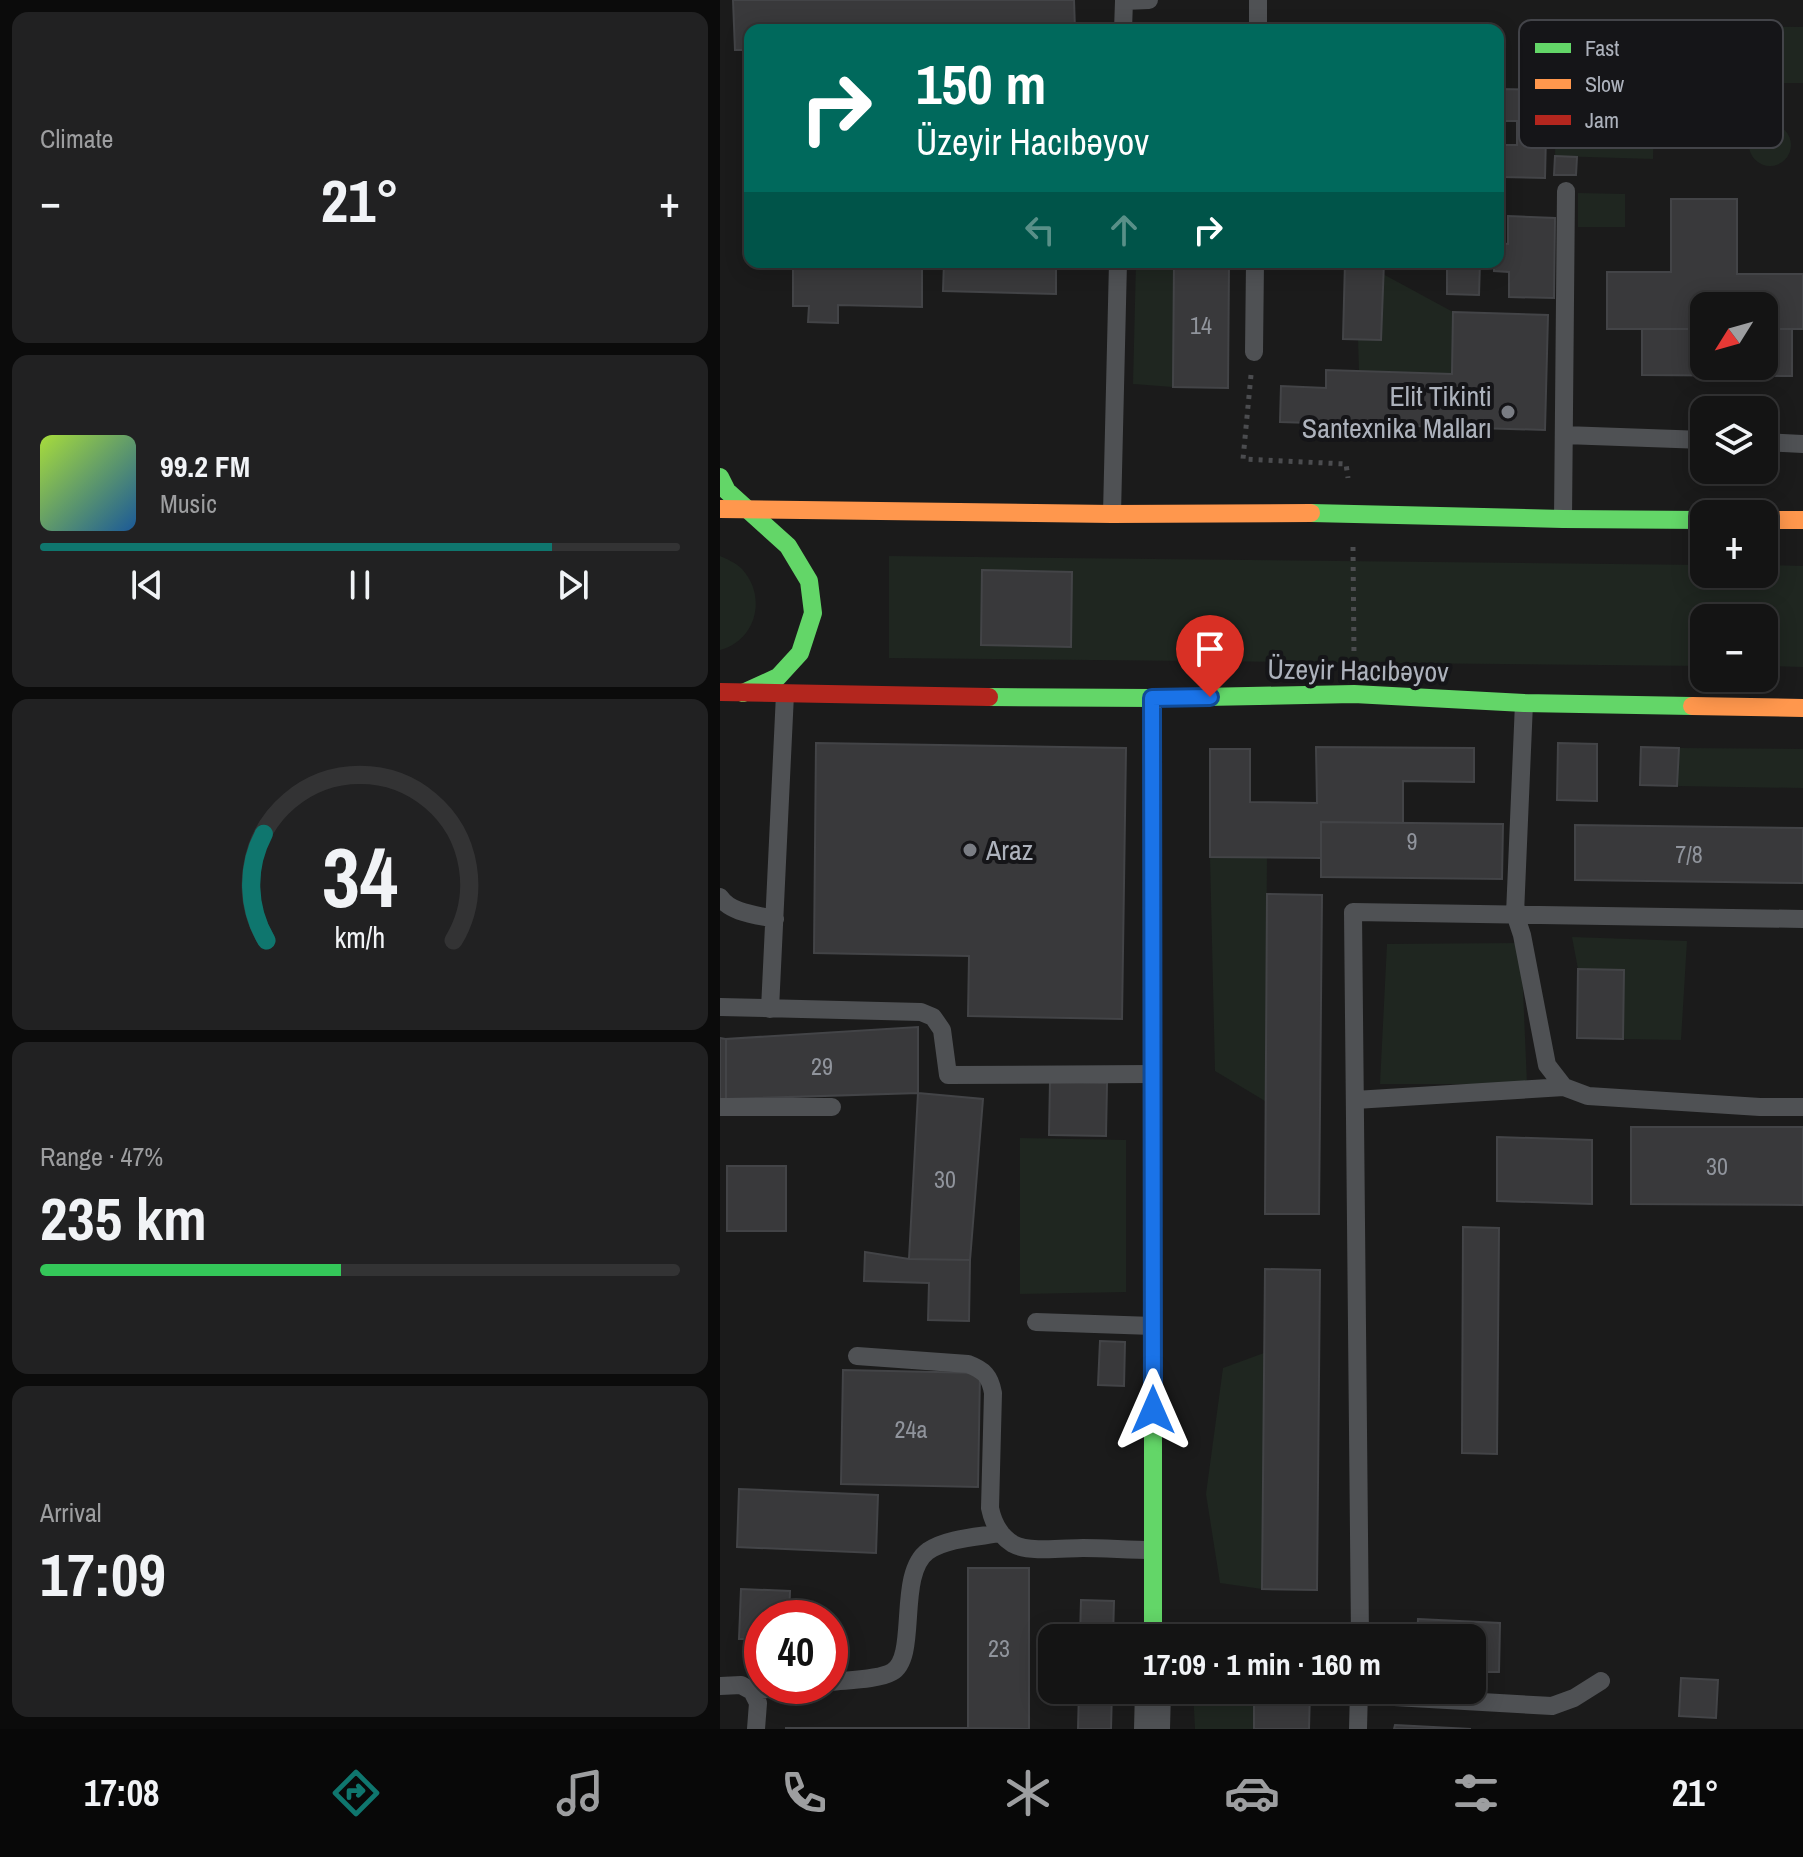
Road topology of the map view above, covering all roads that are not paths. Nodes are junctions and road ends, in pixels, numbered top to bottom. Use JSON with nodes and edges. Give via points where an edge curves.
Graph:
{"nodes":[{"id":1,"x":1124,"y":0,"type":"edge"},
{"id":2,"x":1149,"y":0,"type":"edge"},
{"id":3,"x":1258,"y":0,"type":"edge"},
{"id":4,"x":1123,"y":24,"type":"edge"},
{"id":5,"x":1258,"y":24,"type":"edge"},
{"id":6,"x":1566,"y":191,"type":"dead end"},
{"id":7,"x":1118,"y":268,"type":"edge"},
{"id":8,"x":1255,"y":268,"type":"edge"},
{"id":9,"x":1254,"y":352,"type":"dead end"},
{"id":10,"x":1564,"y":435,"type":"junction"},
{"id":11,"x":1690,"y":440,"type":"edge"},
{"id":12,"x":1778,"y":443,"type":"edge"},
{"id":13,"x":1803,"y":444,"type":"edge"},
{"id":14,"x":720,"y":477,"type":"edge"},
{"id":15,"x":720,"y":509,"type":"edge"},
{"id":16,"x":745,"y":509,"type":"junction"},
{"id":17,"x":1112,"y":514,"type":"junction"},
{"id":18,"x":1563,"y":519,"type":"junction"},
{"id":19,"x":1690,"y":520,"type":"edge"},
{"id":20,"x":1778,"y":520,"type":"edge"},
{"id":21,"x":1803,"y":520,"type":"edge"},
{"id":22,"x":720,"y":692,"type":"edge"},
{"id":23,"x":743,"y":693,"type":"junction"},
{"id":24,"x":785,"y":694,"type":"junction"},
{"id":25,"x":1152,"y":698,"type":"junction"},
{"id":26,"x":1524,"y":703,"type":"junction"},
{"id":27,"x":1803,"y":708,"type":"edge"},
{"id":28,"x":720,"y":897,"type":"edge"},
{"id":29,"x":1515,"y":914,"type":"junction"},
{"id":30,"x":775,"y":919,"type":"junction"},
{"id":31,"x":1803,"y":919,"type":"edge"},
{"id":32,"x":720,"y":1007,"type":"edge"},
{"id":33,"x":770,"y":1009,"type":"junction"},
{"id":34,"x":1153,"y":1074,"type":"junction"},
{"id":35,"x":1564,"y":1087,"type":"junction"},
{"id":36,"x":1355,"y":1100,"type":"junction"},
{"id":37,"x":720,"y":1107,"type":"edge"},
{"id":38,"x":832,"y":1107,"type":"dead end"},
{"id":39,"x":1803,"y":1107,"type":"edge"},
{"id":40,"x":1036,"y":1322,"type":"dead end"},
{"id":41,"x":1153,"y":1326,"type":"junction"},
{"id":42,"x":857,"y":1356,"type":"dead end"},
{"id":43,"x":1001,"y":1533,"type":"junction"},
{"id":44,"x":1153,"y":1550,"type":"junction"},
{"id":45,"x":1153,"y":1624,"type":"edge"},
{"id":46,"x":1360,"y":1624,"type":"edge"},
{"id":47,"x":848,"y":1680,"type":"edge"},
{"id":48,"x":1601,"y":1681,"type":"dead end"},
{"id":49,"x":720,"y":1686,"type":"edge"},
{"id":50,"x":744,"y":1687,"type":"edge"},
{"id":51,"x":1486,"y":1702,"type":"edge"},
{"id":52,"x":758,"y":1704,"type":"edge"},
{"id":53,"x":1153,"y":1704,"type":"edge"},
{"id":54,"x":1359,"y":1704,"type":"edge"},
{"id":55,"x":756,"y":1729,"type":"edge"},
{"id":56,"x":1152,"y":1729,"type":"edge"},
{"id":57,"x":1358,"y":1729,"type":"edge"}],
"edges":[{"from":1,"to":2,"type":"lane"},
{"from":1,"to":4,"type":"lane"},
{"from":3,"to":5,"type":"lane"},
{"from":6,"to":10,"type":"lane"},
{"from":7,"to":17,"type":"lane"},
{"from":8,"to":9,"type":"lane"},
{"from":10,"to":11,"type":"lane"},
{"from":10,"to":18,"type":"lane"},
{"from":12,"to":13,"type":"lane"},
{"from":14,"to":16,"type":"main road"},
{"from":15,"to":16,"type":"main road"},
{"from":16,"to":17,"type":"main road"},
{"from":16,"to":23,"type":"main road","via":[[788,546],[809,581],[813,613],[800,653],[778,677]]},
{"from":17,"to":18,"type":"main road"},
{"from":18,"to":19,"type":"main road"},
{"from":20,"to":21,"type":"main road"},
{"from":22,"to":23,"type":"main road","name":"Üzeyir Hacıbəyov"},
{"from":23,"to":24,"type":"main road","name":"Üzeyir Hacıbəyov"},
{"from":24,"to":25,"type":"main road","name":"Üzeyir Hacıbəyov"},
{"from":24,"to":30,"type":"lane"},
{"from":25,"to":26,"type":"main road","name":"Üzeyir Hacıbəyov","via":[[1354,694]]},
{"from":25,"to":34,"type":"main road"},
{"from":26,"to":27,"type":"main road","name":"Üzeyir Hacıbəyov"},
{"from":26,"to":29,"type":"lane"},
{"from":28,"to":30,"type":"lane","via":[[732,908]]},
{"from":29,"to":31,"type":"lane"},
{"from":29,"to":35,"type":"lane","via":[[1547,1065]]},
{"from":29,"to":36,"type":"lane","via":[[1353,912]]},
{"from":30,"to":33,"type":"lane"},
{"from":32,"to":33,"type":"lane"},
{"from":33,"to":34,"type":"lane","via":[[921,1012],[933,1017],[942,1030],[948,1075]]},
{"from":34,"to":41,"type":"main road"},
{"from":35,"to":36,"type":"lane"},
{"from":35,"to":39,"type":"lane","via":[[1588,1096]]},
{"from":36,"to":46,"type":"lane"},
{"from":37,"to":38,"type":"lane"},
{"from":40,"to":41,"type":"lane"},
{"from":41,"to":44,"type":"main road"},
{"from":42,"to":43,"type":"lane","via":[[968,1364],[990,1378],[990,1508]]},
{"from":43,"to":44,"type":"lane","via":[[1021,1547]]},
{"from":43,"to":47,"type":"lane","via":[[928,1551],[915,1571],[901,1663],[883,1676]]},
{"from":44,"to":45,"type":"main road"},
{"from":48,"to":51,"type":"lane","via":[[1552,1706]]},
{"from":49,"to":50,"type":"lane"},
{"from":52,"to":55,"type":"lane"},
{"from":53,"to":56,"type":"street"},
{"from":54,"to":57,"type":"lane"}]}
